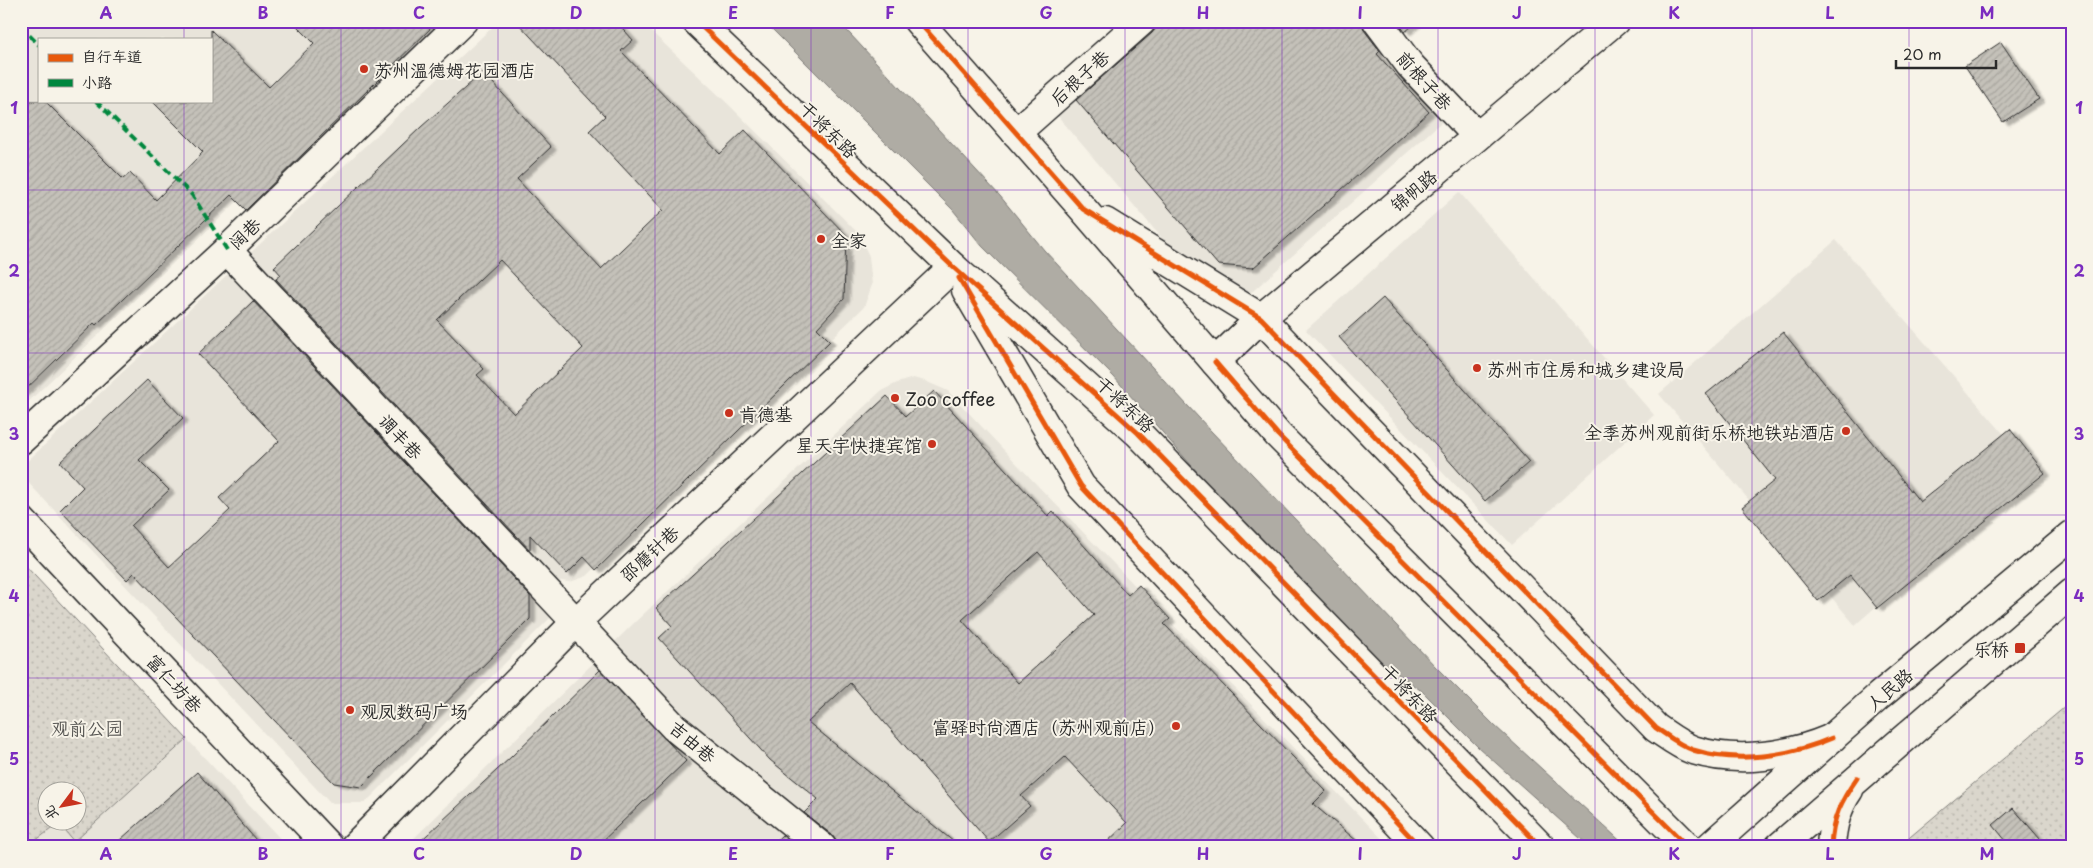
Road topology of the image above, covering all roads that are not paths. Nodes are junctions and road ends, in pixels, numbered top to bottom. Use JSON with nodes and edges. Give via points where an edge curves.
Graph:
{"nodes":[{"id":1,"x":463,"y":21,"type":"edge"},
{"id":2,"x":696,"y":21,"type":"edge"},
{"id":3,"x":918,"y":21,"type":"edge"},
{"id":4,"x":1142,"y":21,"type":"edge"},
{"id":5,"x":1377,"y":21,"type":"edge"},
{"id":6,"x":1615,"y":21,"type":"edge"},
{"id":7,"x":1016,"y":133,"type":"junction"},
{"id":8,"x":1476,"y":136,"type":"junction"},
{"id":9,"x":1083,"y":209,"type":"junction"},
{"id":10,"x":227,"y":250,"type":"junction"},
{"id":11,"x":953,"y":267,"type":"junction"},
{"id":12,"x":1261,"y":318,"type":"junction"},
{"id":13,"x":1215,"y":362,"type":"junction"},
{"id":14,"x":21,"y":440,"type":"edge"},
{"id":15,"x":21,"y":520,"type":"edge"},
{"id":16,"x":2072,"y":535,"type":"edge"},
{"id":17,"x":2072,"y":593,"type":"edge"},
{"id":18,"x":575,"y":623,"type":"junction"},
{"id":19,"x":1832,"y":738,"type":"junction"},
{"id":20,"x":1857,"y":778,"type":"junction"},
{"id":21,"x":329,"y":847,"type":"edge"},
{"id":22,"x":354,"y":847,"type":"edge"},
{"id":23,"x":822,"y":847,"type":"edge"},
{"id":24,"x":1420,"y":847,"type":"edge"},
{"id":25,"x":1541,"y":847,"type":"edge"},
{"id":26,"x":1688,"y":847,"type":"edge"},
{"id":27,"x":1709,"y":847,"type":"edge"},
{"id":28,"x":1779,"y":847,"type":"edge"},
{"id":29,"x":1831,"y":847,"type":"edge"}],
"edges":[{"from":1,"to":10,"type":"main road","name":"阔巷"},
{"from":2,"to":11,"type":"main road","name":"干将东路"},
{"from":3,"to":7,"type":"main road"},
{"from":4,"to":7,"type":"main road","name":"后根子巷"},
{"from":5,"to":8,"type":"main road","name":"前根子巷","via":[[1410,65]]},
{"from":6,"to":8,"type":"main road","name":"锦帆路"},
{"from":7,"to":9,"type":"main road"},
{"from":8,"to":12,"type":"main road","name":"锦帆路"},
{"from":9,"to":12,"type":"main road"},
{"from":9,"to":13,"type":"main road"},
{"from":10,"to":14,"type":"main road","name":"阔巷"},
{"from":10,"to":18,"type":"main road","name":"调丰巷"},
{"from":11,"to":18,"type":"main road","name":"邵磨针巷"},
{"from":11,"to":24,"type":"main road","via":[[1081,486]]},
{"from":11,"to":25,"type":"main road","name":"干将东路","via":[[1138,433]]},
{"from":12,"to":13,"type":"main road","name":"锦帆路"},
{"from":12,"to":19,"type":"main road","via":[[1656,728],[1692,749],[1755,757],[1796,751]]},
{"from":13,"to":26,"type":"main road","via":[[1278,435]]},
{"from":15,"to":21,"type":"main road","name":"富仁坊巷"},
{"from":16,"to":19,"type":"main road","name":"人民路"},
{"from":17,"to":20,"type":"main road"},
{"from":18,"to":22,"type":"main road","name":"邵磨针巷"},
{"from":18,"to":23,"type":"main road","name":"吉由巷","via":[[674,727]]},
{"from":19,"to":27,"type":"main road","name":"人民路"},
{"from":20,"to":28,"type":"main road"},
{"from":20,"to":29,"type":"main road","via":[[1840,804],[1834,820]]}]}
